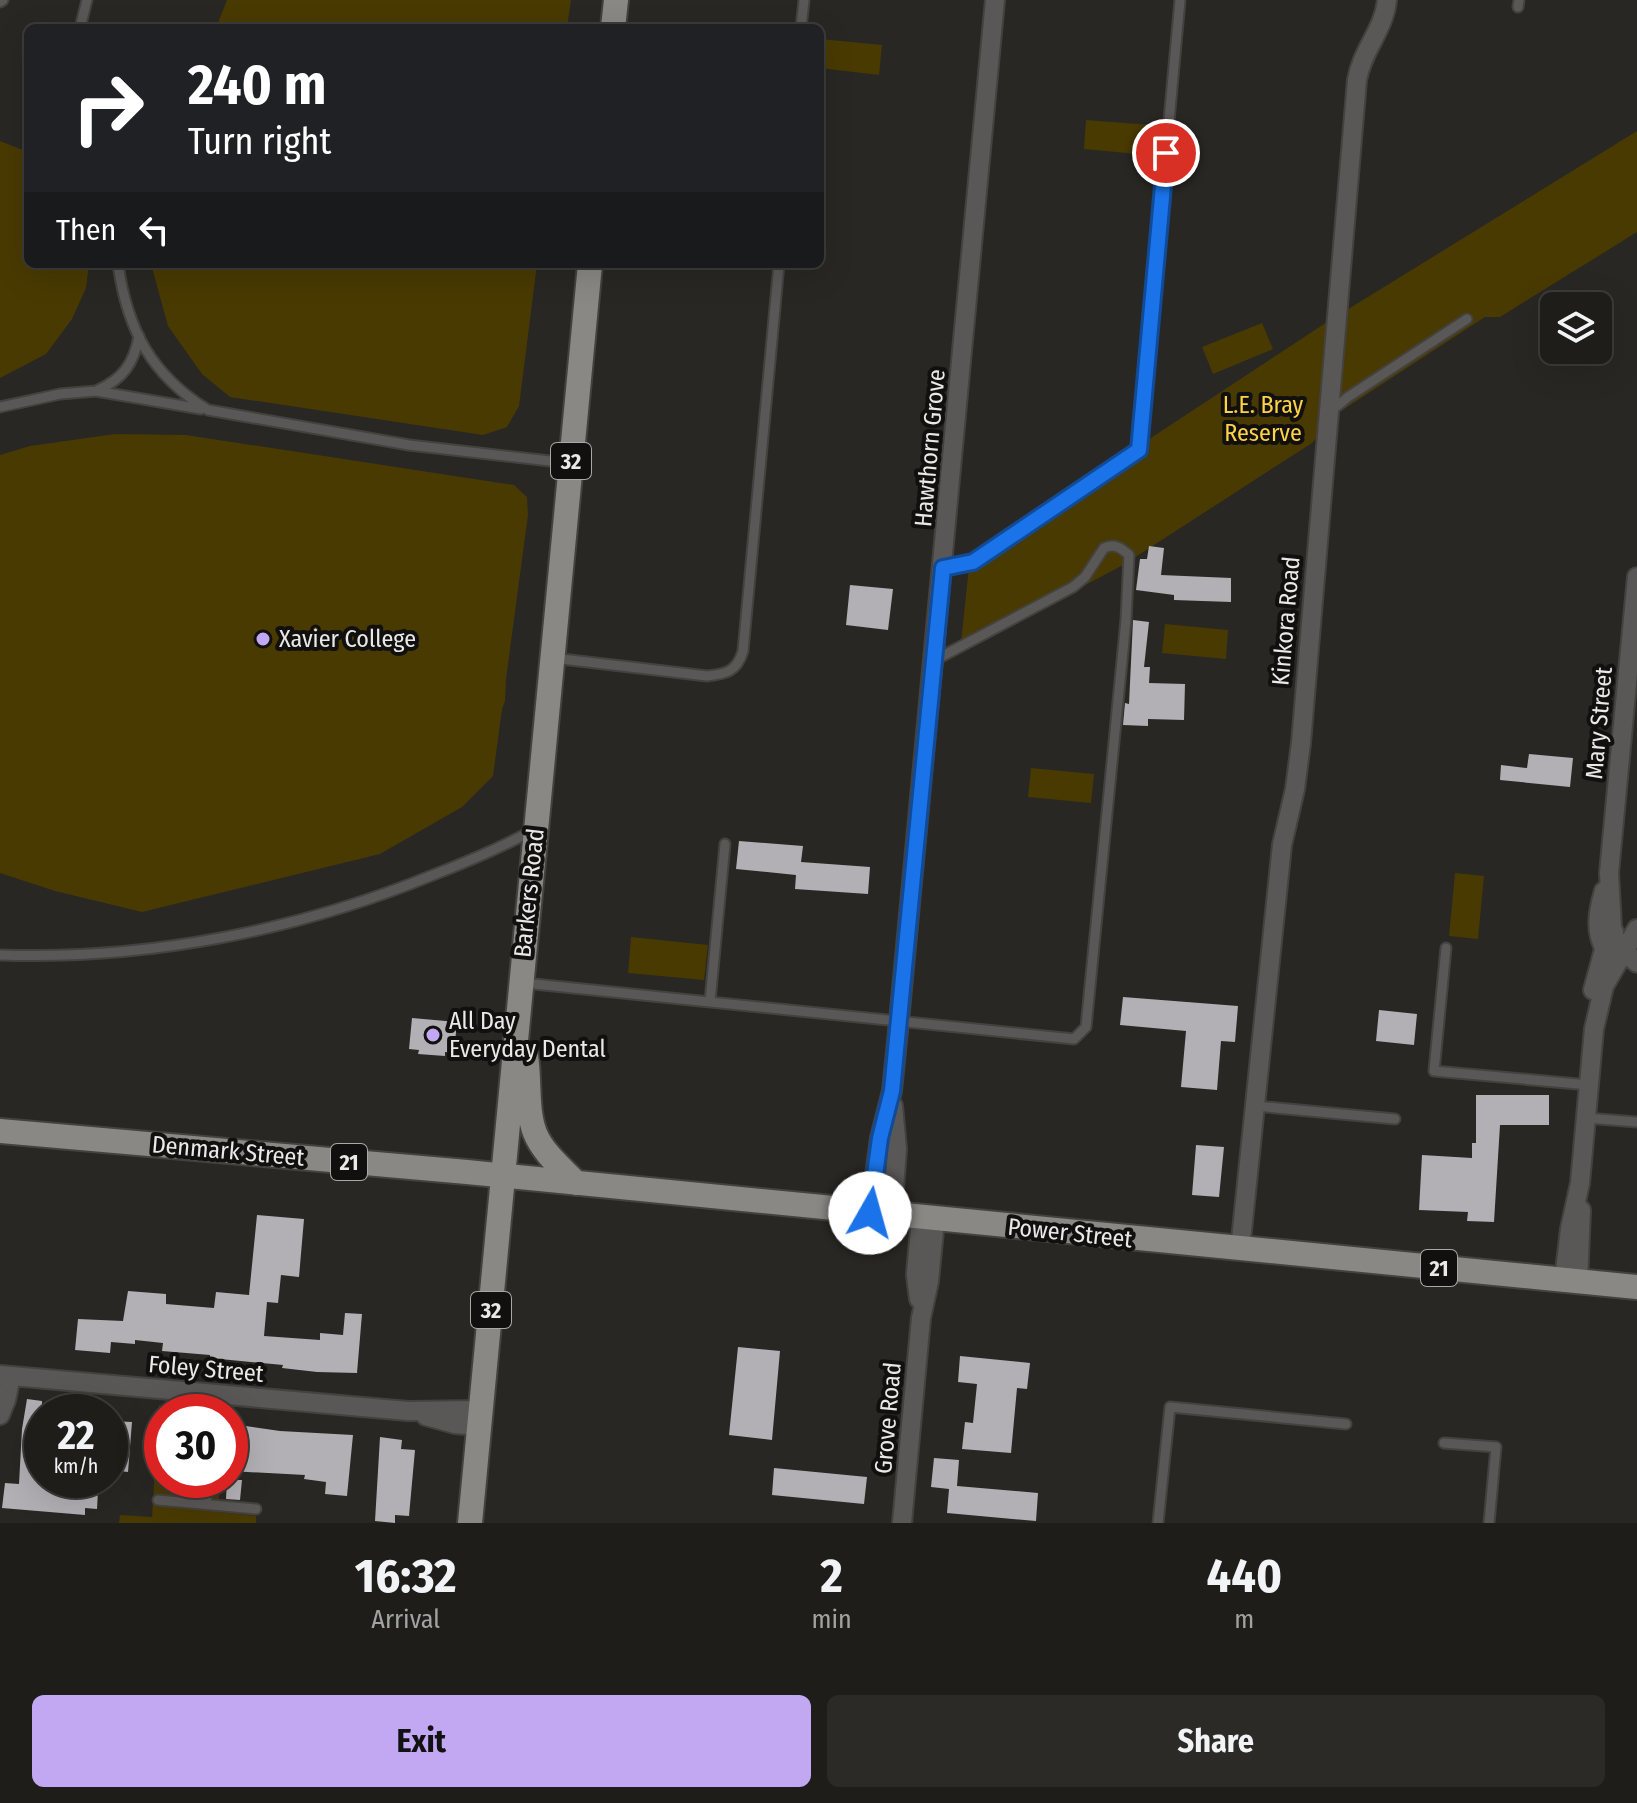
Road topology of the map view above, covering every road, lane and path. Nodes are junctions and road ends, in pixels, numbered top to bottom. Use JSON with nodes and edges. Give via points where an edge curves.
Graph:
{"nodes":[{"id":1,"x":87,"y":0,"type":"edge"},
{"id":2,"x":616,"y":0,"type":"edge"},
{"id":3,"x":804,"y":0,"type":"edge"},
{"id":4,"x":995,"y":0,"type":"edge"},
{"id":5,"x":1180,"y":0,"type":"edge"},
{"id":6,"x":1387,"y":0,"type":"edge"},
{"id":7,"x":81,"y":24,"type":"edge"},
{"id":8,"x":613,"y":24,"type":"edge"},
{"id":9,"x":801,"y":24,"type":"edge"},
{"id":10,"x":119,"y":268,"type":"edge"},
{"id":11,"x":590,"y":268,"type":"edge"},
{"id":12,"x":779,"y":268,"type":"edge"},
{"id":13,"x":1467,"y":319,"type":"dead end"},
{"id":14,"x":139,"y":336,"type":"junction"},
{"id":15,"x":96,"y":391,"type":"junction"},
{"id":16,"x":0,"y":407,"type":"edge"},
{"id":17,"x":208,"y":410,"type":"junction"},
{"id":18,"x":1329,"y":413,"type":"junction"},
{"id":19,"x":571,"y":463,"type":"junction"},
{"id":20,"x":943,"y":568,"type":"junction"},
{"id":21,"x":1637,"y":577,"type":"edge"},
{"id":22,"x":553,"y":658,"type":"junction"},
{"id":23,"x":935,"y":660,"type":"junction"},
{"id":24,"x":536,"y":829,"type":"junction"},
{"id":25,"x":725,"y":844,"type":"dead end"},
{"id":26,"x":1609,"y":873,"type":"junction"},
{"id":27,"x":1637,"y":929,"type":"edge"},
{"id":28,"x":1446,"y":948,"type":"dead end"},
{"id":29,"x":0,"y":955,"type":"edge"},
{"id":30,"x":1624,"y":958,"type":"edge"},
{"id":31,"x":520,"y":982,"type":"junction"},
{"id":32,"x":710,"y":1001,"type":"junction"},
{"id":33,"x":518,"y":1010,"type":"junction"},
{"id":34,"x":899,"y":1021,"type":"junction"},
{"id":35,"x":1589,"y":1085,"type":"junction"},
{"id":36,"x":1255,"y":1106,"type":"junction"},
{"id":37,"x":1586,"y":1118,"type":"junction"},
{"id":38,"x":1395,"y":1119,"type":"dead end"},
{"id":39,"x":1637,"y":1122,"type":"edge"},
{"id":40,"x":0,"y":1131,"type":"edge"},
{"id":41,"x":504,"y":1176,"type":"junction"},
{"id":42,"x":576,"y":1183,"type":"junction"},
{"id":43,"x":881,"y":1214,"type":"junction"},
{"id":44,"x":928,"y":1219,"type":"junction"},
{"id":45,"x":1240,"y":1250,"type":"junction"},
{"id":46,"x":1571,"y":1281,"type":"junction"},
{"id":47,"x":1637,"y":1287,"type":"edge"},
{"id":48,"x":5,"y":1375,"type":"edge"},
{"id":49,"x":148,"y":1394,"type":"edge"},
{"id":50,"x":248,"y":1404,"type":"edge"},
{"id":51,"x":0,"y":1415,"type":"edge"},
{"id":52,"x":480,"y":1418,"type":"junction"},
{"id":53,"x":1346,"y":1424,"type":"dead end"},
{"id":54,"x":1444,"y":1443,"type":"dead end"},
{"id":55,"x":206,"y":1498,"type":"edge"},
{"id":56,"x":158,"y":1500,"type":"dead end"},
{"id":57,"x":206,"y":1504,"type":"junction"},
{"id":58,"x":256,"y":1509,"type":"dead end"},
{"id":59,"x":470,"y":1523,"type":"edge"},
{"id":60,"x":902,"y":1523,"type":"edge"},
{"id":61,"x":1158,"y":1523,"type":"edge"},
{"id":62,"x":1489,"y":1523,"type":"edge"}],
"edges":[{"from":1,"to":7,"type":"lane"},
{"from":2,"to":8,"type":"main road"},
{"from":3,"to":9,"type":"lane"},
{"from":4,"to":20,"type":"street","name":"Hawthorn Grove"},
{"from":5,"to":20,"type":"lane","via":[[1139,450],[973,562]]},
{"from":6,"to":18,"type":"street","name":"Kinkora Road","via":[[1357,80]]},
{"from":10,"to":14,"type":"lane"},
{"from":11,"to":19,"type":"main road","name":"Barkers Road","number":"32"},
{"from":12,"to":22,"type":"lane","via":[[740,661],[727,673],[707,676]]},
{"from":13,"to":18,"type":"lane"},
{"from":14,"to":15,"type":"lane","via":[[126,372]]},
{"from":14,"to":17,"type":"lane","via":[[164,377]]},
{"from":15,"to":16,"type":"lane"},
{"from":15,"to":17,"type":"lane"},
{"from":17,"to":19,"type":"lane","via":[[434,448]]},
{"from":18,"to":36,"type":"street","name":"Kinkora Road","via":[[1301,743],[1282,845]]},
{"from":19,"to":22,"type":"main road","name":"Barkers Road","number":"32"},
{"from":20,"to":23,"type":"street","name":"Hawthorn Grove"},
{"from":21,"to":26,"type":"street","name":"Mary Street"},
{"from":22,"to":24,"type":"main road","name":"Barkers Road","number":"32"},
{"from":23,"to":34,"type":"street","name":"Hawthorn Grove"},
{"from":23,"to":34,"type":"lane","via":[[1073,587],[1104,548],[1114,545],[1129,555],[1086,1027],[1074,1039]]},
{"from":24,"to":29,"type":"lane","via":[[411,885],[295,923],[151,949]]},
{"from":24,"to":31,"type":"main road","name":"Barkers Road","number":"32"},
{"from":25,"to":32,"type":"lane"},
{"from":26,"to":30,"type":"street","name":"Mary Street","via":[[1614,932],[1607,939]]},
{"from":26,"to":30,"type":"street","name":"Mary Street","via":[[1598,934]]},
{"from":27,"to":30,"type":"street"},
{"from":28,"to":35,"type":"lane","via":[[1434,1071]]},
{"from":30,"to":35,"type":"street","name":"Mary Street","via":[[1604,986]]},
{"from":31,"to":32,"type":"lane"},
{"from":31,"to":33,"type":"main road","name":"Barkers Road","number":"32"},
{"from":32,"to":34,"type":"lane"},
{"from":33,"to":41,"type":"main road","name":"Barkers Road","number":"32"},
{"from":33,"to":42,"type":"main road","via":[[536,1135]]},
{"from":34,"to":43,"type":"street","name":"Hawthorn Grove","via":[[892,1091],[880,1138]]},
{"from":35,"to":37,"type":"street","name":"Mary Street"},
{"from":36,"to":38,"type":"lane"},
{"from":36,"to":45,"type":"street","name":"Kinkora Road"},
{"from":37,"to":39,"type":"lane"},
{"from":37,"to":46,"type":"street","name":"Mary Street","via":[[1582,1232]]},
{"from":40,"to":41,"type":"main road","name":"Denmark Street","number":"21"},
{"from":41,"to":42,"type":"main road","name":"Power Street","number":"21"},
{"from":41,"to":52,"type":"main road","name":"Barkers Road","number":"32"},
{"from":42,"to":43,"type":"main road","name":"Power Street","number":"21"},
{"from":43,"to":44,"type":"main road","name":"Power Street","number":"21"},
{"from":44,"to":45,"type":"main road","name":"Power Street","number":"21"},
{"from":44,"to":60,"type":"street","name":"Grove Road","via":[[929,1281]]},
{"from":45,"to":46,"type":"main road","name":"Power Street","number":"21"},
{"from":46,"to":47,"type":"main road","name":"Power Street","number":"21"},
{"from":48,"to":49,"type":"street","name":"Foley Street"},
{"from":48,"to":51,"type":"street","via":[[6,1400]]},
{"from":50,"to":52,"type":"street","name":"Foley Street","via":[[408,1411],[455,1424]]},
{"from":52,"to":59,"type":"main road","name":"Barkers Road","number":"32"},
{"from":53,"to":61,"type":"lane","via":[[1170,1407]]},
{"from":54,"to":62,"type":"lane","via":[[1496,1447]]},
{"from":55,"to":57,"type":"lane"},
{"from":56,"to":57,"type":"lane"},
{"from":57,"to":58,"type":"lane"}]}
